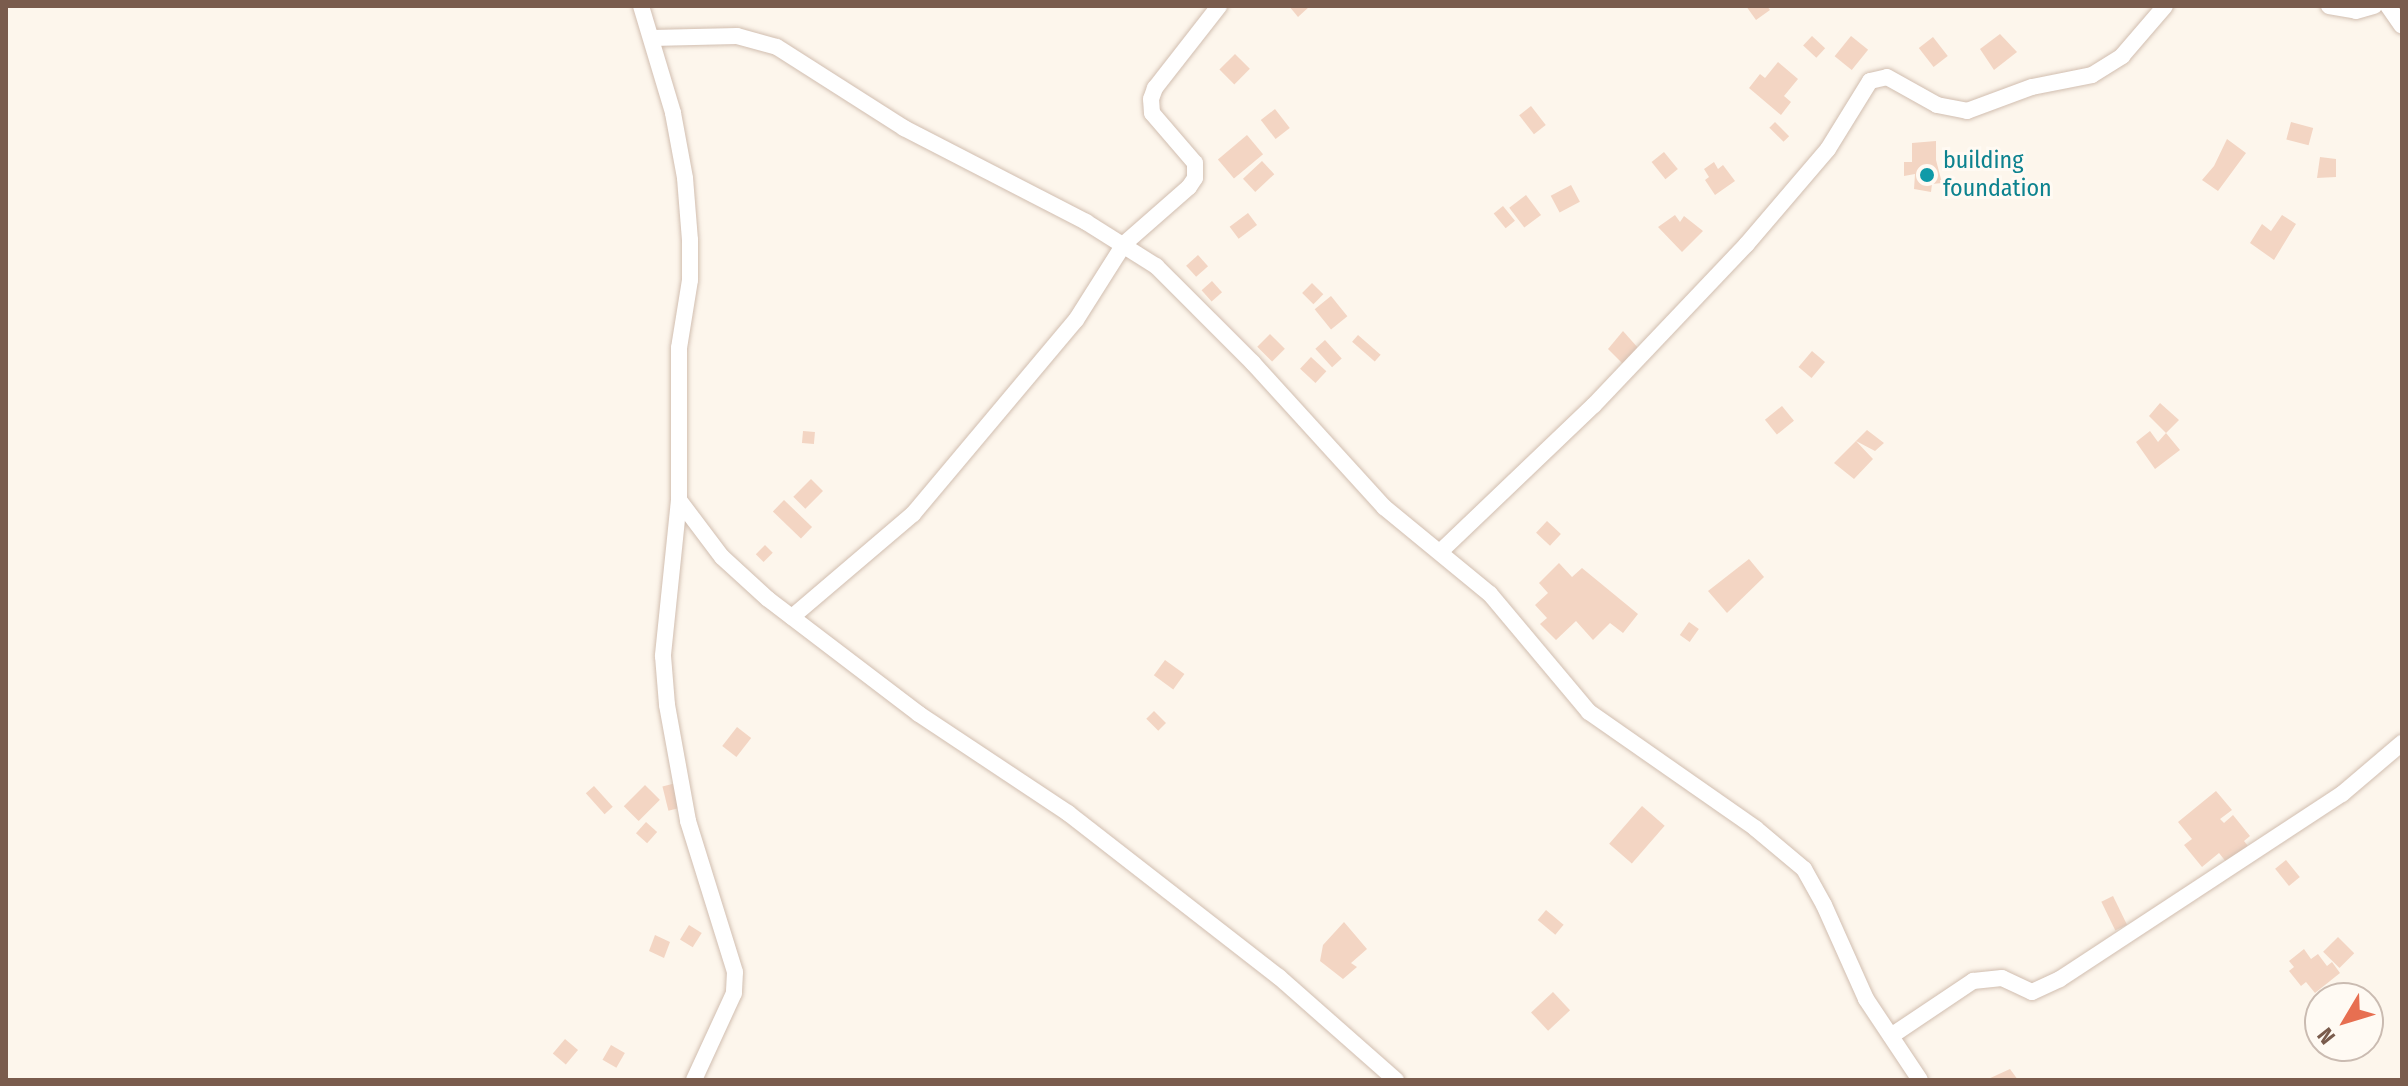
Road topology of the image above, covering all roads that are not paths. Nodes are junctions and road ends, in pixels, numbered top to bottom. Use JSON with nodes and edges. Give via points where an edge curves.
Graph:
{"nodes":[{"id":1,"x":641,"y":6,"type":"edge"},
{"id":2,"x":1219,"y":6,"type":"edge"},
{"id":3,"x":2165,"y":6,"type":"edge"},
{"id":4,"x":2329,"y":6,"type":"edge"},
{"id":5,"x":2374,"y":6,"type":"edge"},
{"id":6,"x":2388,"y":6,"type":"edge"},
{"id":7,"x":2402,"y":26,"type":"edge"},
{"id":8,"x":652,"y":38,"type":"junction"},
{"id":9,"x":1124,"y":244,"type":"junction"},
{"id":10,"x":679,"y":500,"type":"junction"},
{"id":11,"x":1441,"y":551,"type":"junction"},
{"id":12,"x":792,"y":617,"type":"junction"},
{"id":13,"x":2402,"y":743,"type":"edge"},
{"id":14,"x":1891,"y":1036,"type":"junction"},
{"id":15,"x":694,"y":1080,"type":"edge"},
{"id":16,"x":1396,"y":1080,"type":"edge"},
{"id":17,"x":1920,"y":1080,"type":"edge"}],
"edges":[{"from":1,"to":8,"type":"street"},
{"from":2,"to":9,"type":"street","via":[[1155,88],[1150,106],[1191,155],[1195,178]]},
{"from":3,"to":11,"type":"street","via":[[2122,56],[2092,75],[2032,87],[1967,111],[1937,105],[1887,77],[1870,81],[1828,149],[1746,245],[1594,405]]},
{"from":4,"to":5,"type":"street","via":[[2356,11]]},
{"from":6,"to":7,"type":"street"},
{"from":8,"to":9,"type":"street","via":[[759,39],[904,128]]},
{"from":8,"to":10,"type":"street","via":[[683,165],[690,240],[690,280],[679,348]]},
{"from":9,"to":11,"type":"street","via":[[1183,291],[1384,507]]},
{"from":9,"to":12,"type":"street","via":[[1076,320],[913,514]]},
{"from":10,"to":12,"type":"street","via":[[722,557]]},
{"from":10,"to":15,"type":"street","via":[[663,656],[667,705],[688,821],[735,972],[734,993]]},
{"from":11,"to":14,"type":"street","via":[[1497,602],[1589,712],[1755,828],[1804,869],[1866,999]]},
{"from":12,"to":16,"type":"street","via":[[919,714],[1077,819],[1279,977]]},
{"from":13,"to":14,"type":"street","via":[[2342,794],[2060,979],[2032,992],[2002,978],[1973,981]]},
{"from":14,"to":17,"type":"street"}]}
